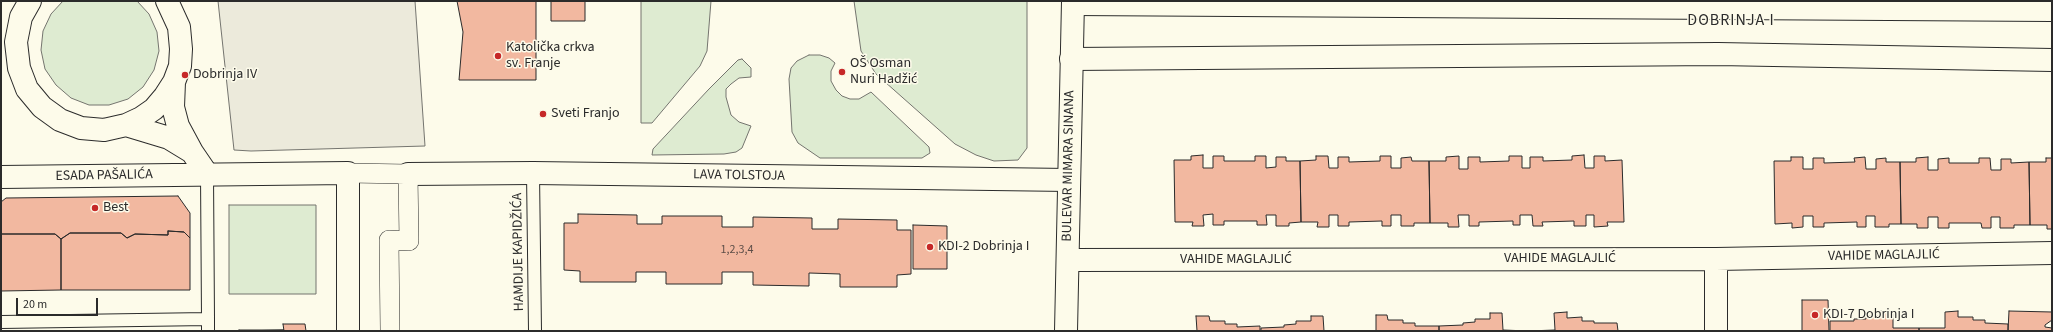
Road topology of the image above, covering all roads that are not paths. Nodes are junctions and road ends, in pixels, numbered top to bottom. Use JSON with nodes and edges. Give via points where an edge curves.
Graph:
{"nodes":[{"id":1,"x":167,"y":1,"type":"edge"},
{"id":2,"x":1073,"y":2,"type":"edge"},
{"id":3,"x":26,"y":9,"type":"edge"},
{"id":4,"x":2052,"y":10,"type":"edge"},
{"id":5,"x":1,"y":29,"type":"edge"},
{"id":6,"x":1,"y":54,"type":"edge"},
{"id":7,"x":1071,"y":58,"type":"junction"},
{"id":8,"x":2052,"y":60,"type":"edge"},
{"id":9,"x":19,"y":68,"type":"junction"},
{"id":10,"x":174,"y":82,"type":"junction"},
{"id":11,"x":126,"y":125,"type":"junction"},
{"id":12,"x":192,"y":152,"type":"junction"},
{"id":13,"x":348,"y":173,"type":"junction"},
{"id":14,"x":533,"y":173,"type":"junction"},
{"id":15,"x":207,"y":174,"type":"junction"},
{"id":16,"x":408,"y":174,"type":"junction"},
{"id":17,"x":1,"y":177,"type":"edge"},
{"id":18,"x":1069,"y":180,"type":"junction"},
{"id":19,"x":2052,"y":253,"type":"edge"},
{"id":20,"x":1716,"y":259,"type":"junction"},
{"id":21,"x":1068,"y":260,"type":"junction"},
{"id":22,"x":208,"y":319,"type":"junction"},
{"id":23,"x":1,"y":322,"type":"edge"},
{"id":24,"x":208,"y":331,"type":"edge"},
{"id":25,"x":348,"y":331,"type":"edge"},
{"id":26,"x":390,"y":331,"type":"edge"},
{"id":27,"x":535,"y":331,"type":"edge"},
{"id":28,"x":1066,"y":331,"type":"edge"},
{"id":29,"x":1716,"y":331,"type":"edge"}],
"edges":[{"from":1,"to":10,"type":"street","via":[[179,27],[181,49],[180,66]]},
{"from":2,"to":4,"type":"street"},
{"from":2,"to":7,"type":"street","name":"BULEVAR MIMARA SINANA"},
{"from":3,"to":5,"type":"street"},
{"from":3,"to":9,"type":"street","via":[[16,42]]},
{"from":6,"to":9,"type":"street"},
{"from":7,"to":8,"type":"street","via":[[1718,54]]},
{"from":7,"to":18,"type":"street","name":"BULEVAR MIMARA SINANA"},
{"from":9,"to":11,"type":"street","via":[[28,89],[42,107],[60,120],[81,128],[104,130]]},
{"from":10,"to":11,"type":"street","via":[[154,109]]},
{"from":10,"to":12,"type":"street","via":[[173,107],[178,126]]},
{"from":11,"to":12,"type":"street","via":[[170,138]]},
{"from":12,"to":15,"type":"street"},
{"from":13,"to":15,"type":"street","name":"ESADA PAŠALIĆA"},
{"from":13,"to":16,"type":"street"},
{"from":13,"to":25,"type":"street"},
{"from":14,"to":16,"type":"street","name":"LAVA TOLSTOJA"},
{"from":14,"to":18,"type":"street","name":"LAVA TOLSTOJA"},
{"from":14,"to":27,"type":"lane","name":"HAMDIJE KAPIDŽIĆA"},
{"from":15,"to":17,"type":"street","name":"ESADA PAŠALIĆA"},
{"from":15,"to":22,"type":"lane"},
{"from":16,"to":26,"type":"street","via":[[409,241],[389,240]]},
{"from":18,"to":21,"type":"street","name":"BULEVAR MIMARA SINANA"},
{"from":19,"to":20,"type":"street","name":"VAHIDE MAGLAJLIĆ"},
{"from":20,"to":21,"type":"street","name":"VAHIDE MAGLAJLIĆ"},
{"from":20,"to":29,"type":"street"},
{"from":21,"to":28,"type":"street","name":"BULEVAR MIMARA SINANA"},
{"from":22,"to":23,"type":"lane"},
{"from":22,"to":24,"type":"lane"}]}
